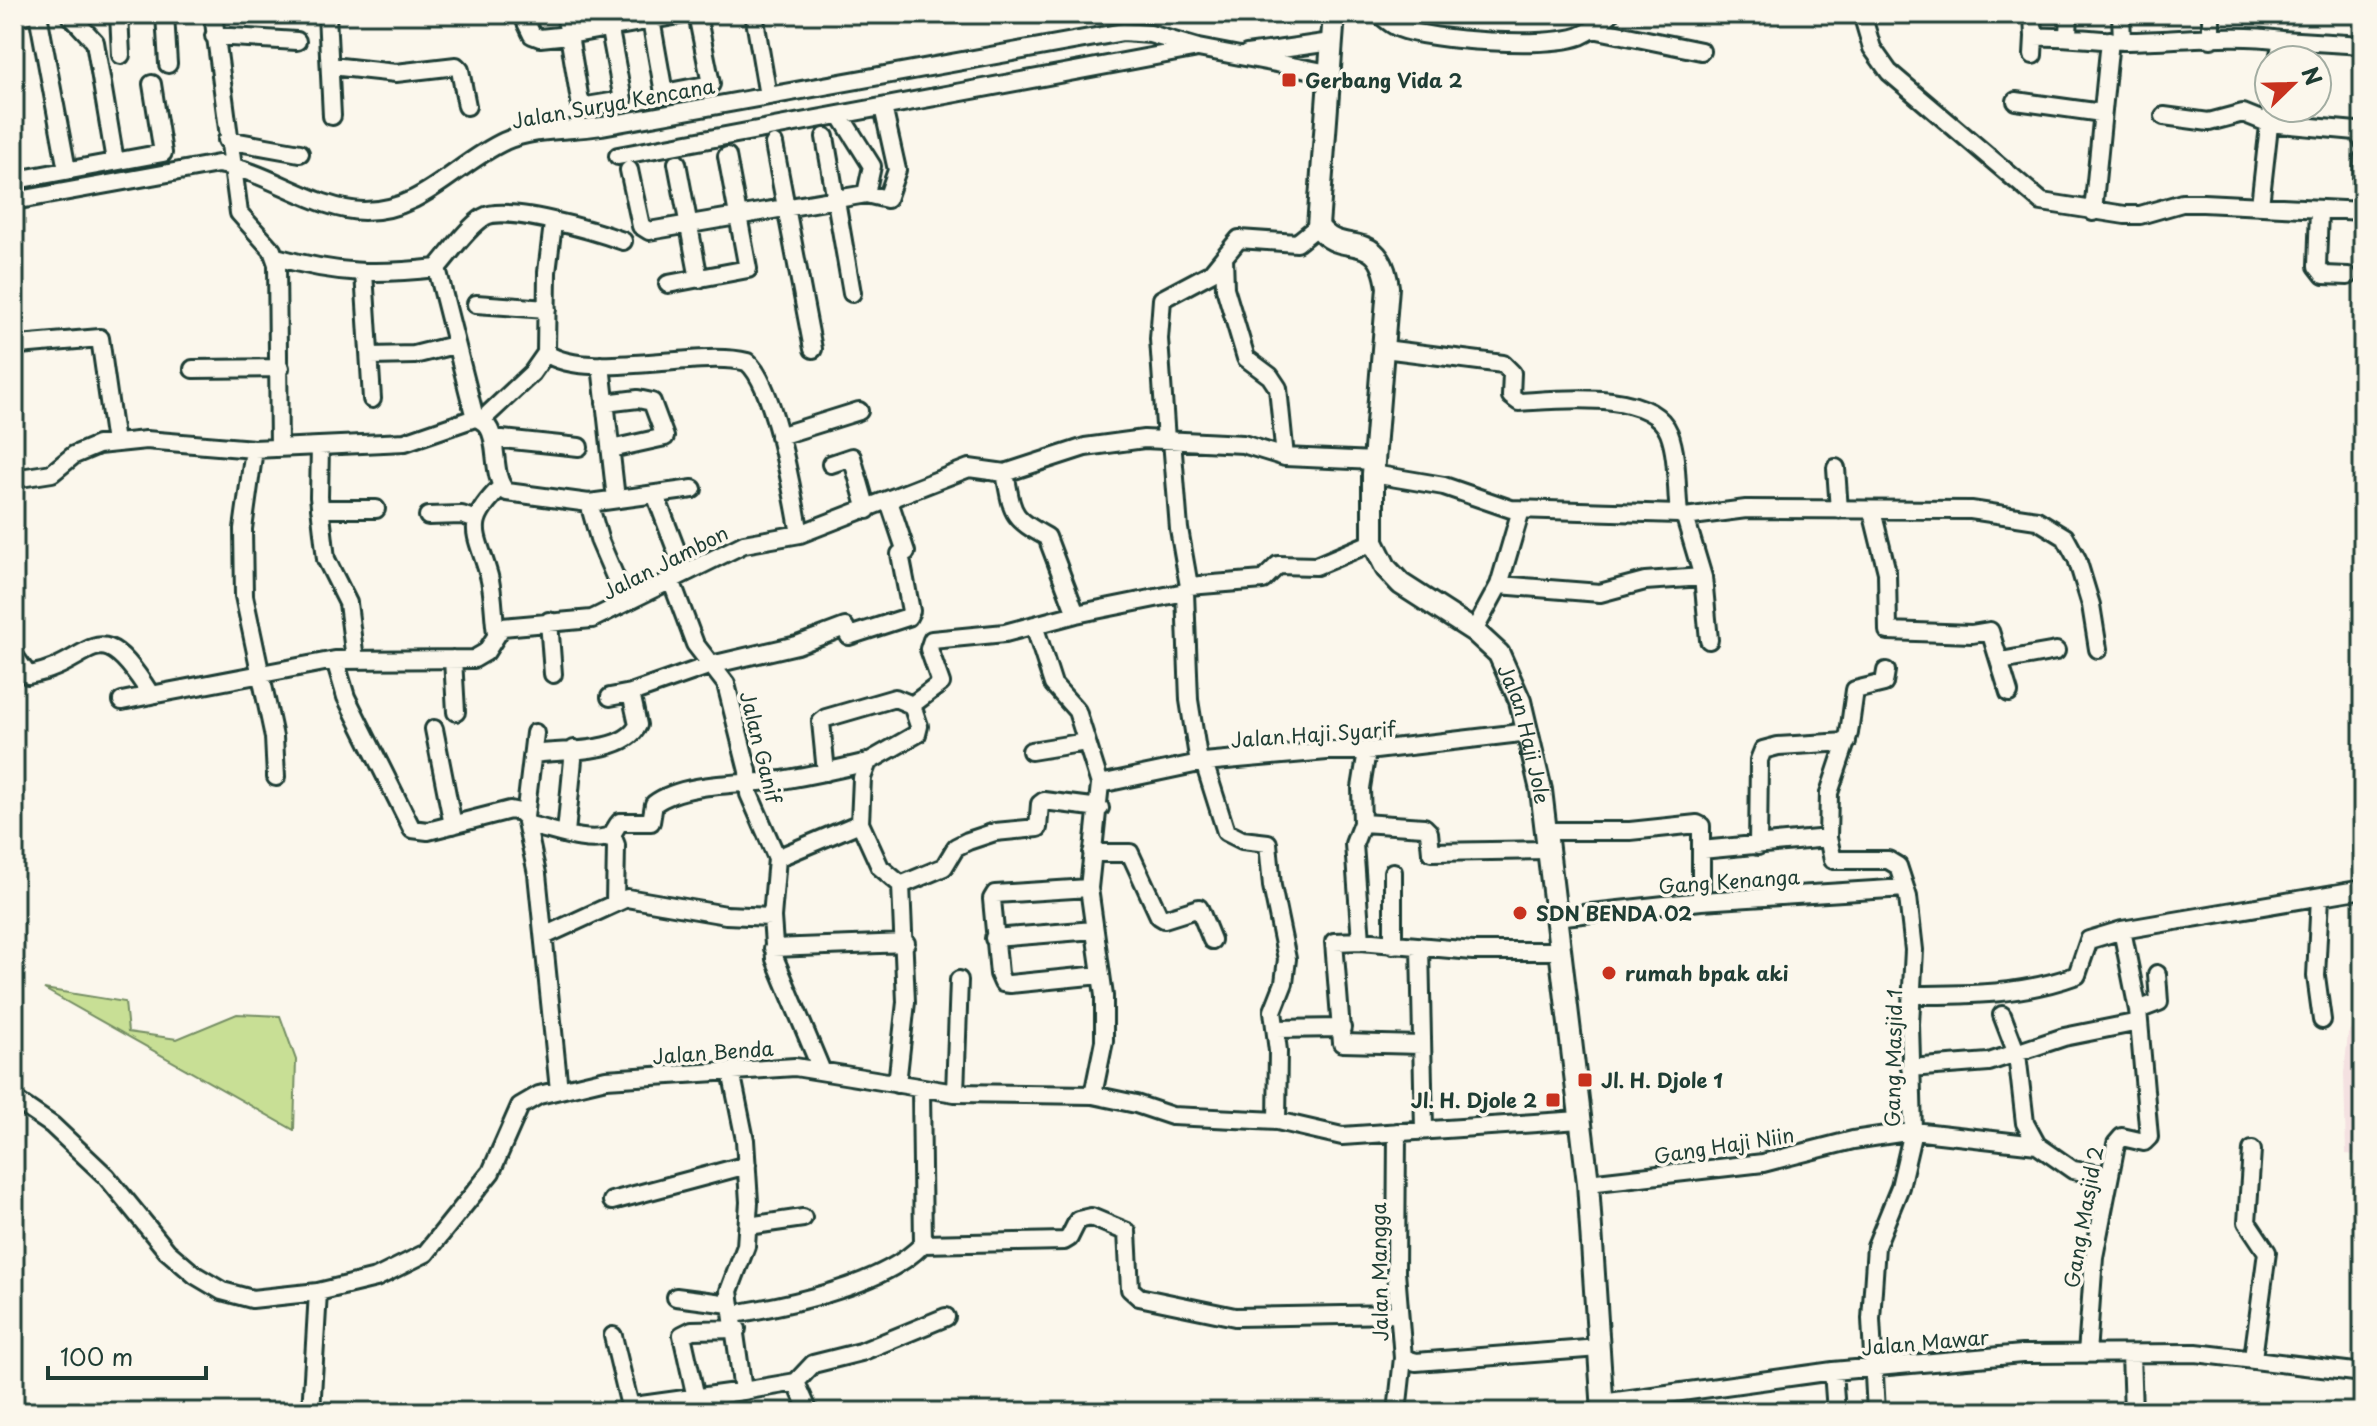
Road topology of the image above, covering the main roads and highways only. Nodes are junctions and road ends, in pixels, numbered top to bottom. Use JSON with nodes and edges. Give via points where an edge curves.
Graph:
{"nodes":[{"id":1,"x":1334,"y":14,"type":"edge"},
{"id":2,"x":1603,"y":1408,"type":"edge"}],
"edges":[{"from":1,"to":2,"type":"main road","name":"Jalan Haji Jole","via":[[1318,226],[1327,237],[1367,248],[1382,262],[1388,287],[1373,542],[1401,584],[1474,631],[1499,654],[1529,732],[1588,1183]]}]}
